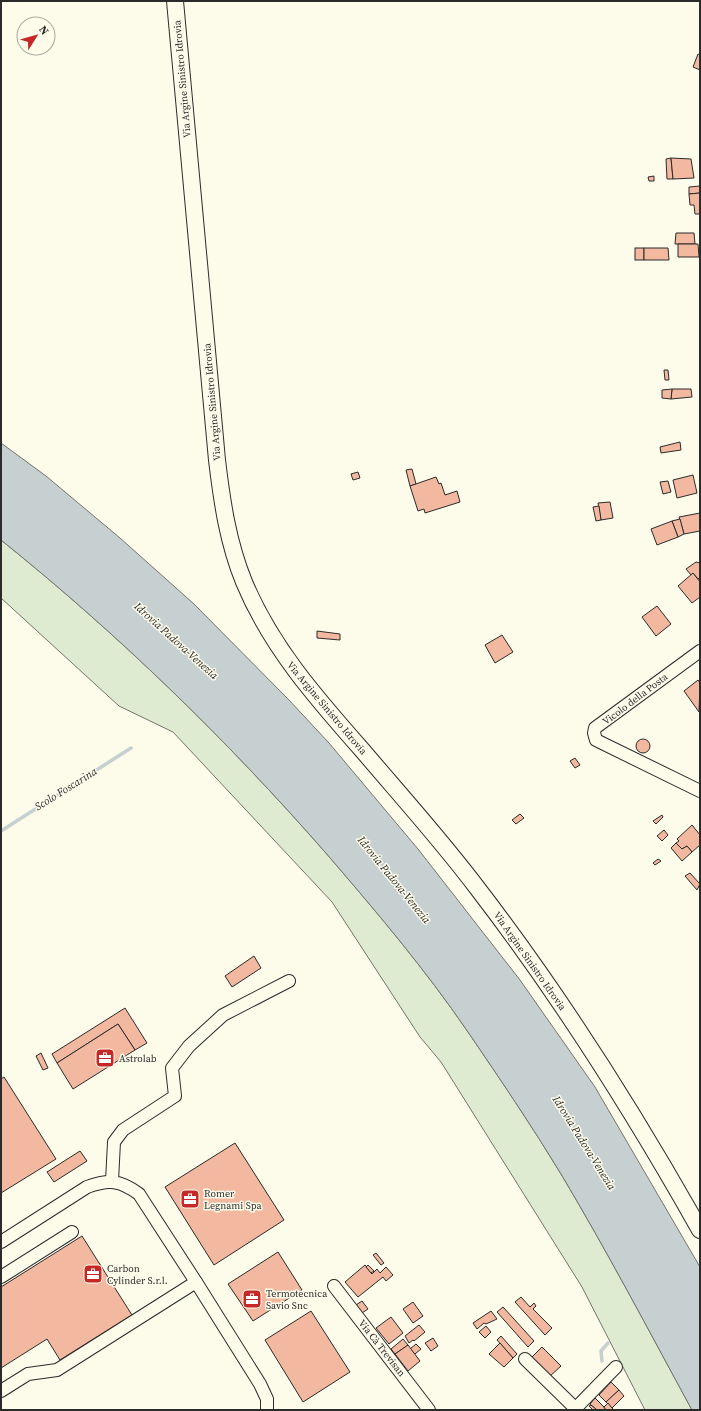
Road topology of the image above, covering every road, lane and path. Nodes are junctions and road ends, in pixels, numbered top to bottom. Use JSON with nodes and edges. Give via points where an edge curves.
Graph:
{"nodes":[{"id":1,"x":175,"y":1,"type":"edge"},
{"id":2,"x":700,"y":651,"type":"edge"},
{"id":3,"x":700,"y":791,"type":"edge"},
{"id":4,"x":289,"y":981,"type":"dead end"},
{"id":5,"x":112,"y":1181,"type":"junction"},
{"id":6,"x":700,"y":1230,"type":"edge"},
{"id":7,"x":72,"y":1232,"type":"dead end"},
{"id":8,"x":1,"y":1242,"type":"edge"},
{"id":9,"x":1,"y":1277,"type":"edge"},
{"id":10,"x":196,"y":1282,"type":"junction"},
{"id":11,"x":334,"y":1286,"type":"dead end"},
{"id":12,"x":525,"y":1359,"type":"dead end"},
{"id":13,"x":616,"y":1367,"type":"dead end"},
{"id":14,"x":1,"y":1391,"type":"edge"},
{"id":15,"x":578,"y":1408,"type":"edge"},
{"id":16,"x":267,"y":1410,"type":"edge"},
{"id":17,"x":429,"y":1410,"type":"edge"}],
"edges":[{"from":1,"to":6,"type":"main road","name":"Via Argine Sinistro Idrovia","via":[[217,460],[228,531],[244,582],[267,628],[305,685],[438,838],[530,960],[617,1088]]},
{"from":2,"to":3,"type":"street","name":"Vicolo della Posta","via":[[595,728],[594,733],[596,740]]},
{"from":4,"to":5,"type":"street","via":[[223,1015],[189,1046],[172,1068],[175,1096],[123,1130],[114,1142]]},
{"from":5,"to":8,"type":"street","via":[[87,1187]]},
{"from":5,"to":10,"type":"street","via":[[128,1186],[140,1194]]},
{"from":7,"to":9,"type":"street"},
{"from":10,"to":14,"type":"street","via":[[58,1370],[28,1374]]},
{"from":10,"to":16,"type":"street","via":[[260,1384],[267,1399]]},
{"from":11,"to":17,"type":"street","name":"Via Cà Trevisan"},
{"from":12,"to":15,"type":"street"},
{"from":13,"to":15,"type":"street"}]}
